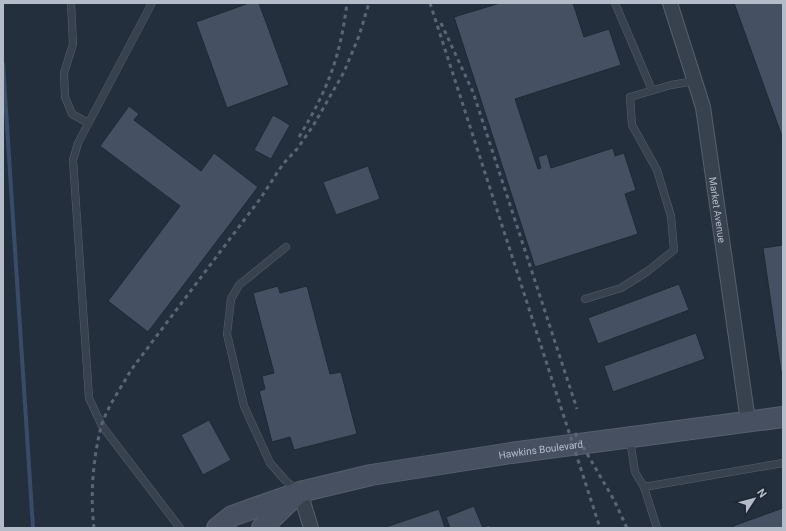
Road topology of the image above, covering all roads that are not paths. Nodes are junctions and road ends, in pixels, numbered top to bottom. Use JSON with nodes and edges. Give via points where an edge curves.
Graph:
{"nodes":[{"id":1,"x":71,"y":3,"type":"edge"},
{"id":2,"x":145,"y":3,"type":"edge"},
{"id":3,"x":152,"y":3,"type":"edge"},
{"id":4,"x":615,"y":3,"type":"edge"},
{"id":5,"x":670,"y":3,"type":"edge"},
{"id":6,"x":148,"y":11,"type":"junction"},
{"id":7,"x":695,"y":81,"type":"junction"},
{"id":8,"x":652,"y":90,"type":"junction"},
{"id":9,"x":88,"y":123,"type":"junction"},
{"id":10,"x":286,"y":247,"type":"dead end"},
{"id":11,"x":584,"y":299,"type":"dead end"},
{"id":12,"x":783,"y":417,"type":"edge"},
{"id":13,"x":748,"y":421,"type":"junction"},
{"id":14,"x":629,"y":437,"type":"junction"},
{"id":15,"x":783,"y":462,"type":"edge"},
{"id":16,"x":644,"y":488,"type":"junction"},
{"id":17,"x":300,"y":492,"type":"junction"},
{"id":18,"x":180,"y":528,"type":"edge"},
{"id":19,"x":218,"y":528,"type":"edge"},
{"id":20,"x":262,"y":528,"type":"edge"},
{"id":21,"x":311,"y":528,"type":"edge"},
{"id":22,"x":657,"y":528,"type":"edge"}],
"edges":[{"from":1,"to":9,"type":"lane","via":[[73,44],[64,73],[65,97],[72,114]]},
{"from":2,"to":6,"type":"lane"},
{"from":3,"to":6,"type":"lane"},
{"from":4,"to":8,"type":"lane"},
{"from":5,"to":7,"type":"street","name":"Market Avenue"},
{"from":6,"to":9,"type":"lane"},
{"from":7,"to":8,"type":"lane"},
{"from":7,"to":13,"type":"street","name":"Market Avenue","via":[[703,107]]},
{"from":8,"to":11,"type":"lane","via":[[630,97],[632,125],[657,170],[671,216],[674,250],[621,288]]},
{"from":9,"to":18,"type":"lane","via":[[73,160],[89,398],[102,426]]},
{"from":10,"to":17,"type":"lane","via":[[238,284],[231,299],[227,334],[244,406],[270,463],[284,480]]},
{"from":12,"to":13,"type":"main road","name":"Hawkins Boulevard"},
{"from":13,"to":14,"type":"main road","name":"Hawkins Boulevard"},
{"from":14,"to":16,"type":"lane","via":[[635,472]]},
{"from":14,"to":17,"type":"main road","name":"Hawkins Boulevard","via":[[371,475]]},
{"from":15,"to":16,"type":"lane"},
{"from":16,"to":22,"type":"lane"},
{"from":17,"to":19,"type":"main road","name":"Hawkins Boulevard","via":[[232,516]]},
{"from":17,"to":20,"type":"main road","name":"Hawkins Boulevard"},
{"from":17,"to":21,"type":"street"}]}
